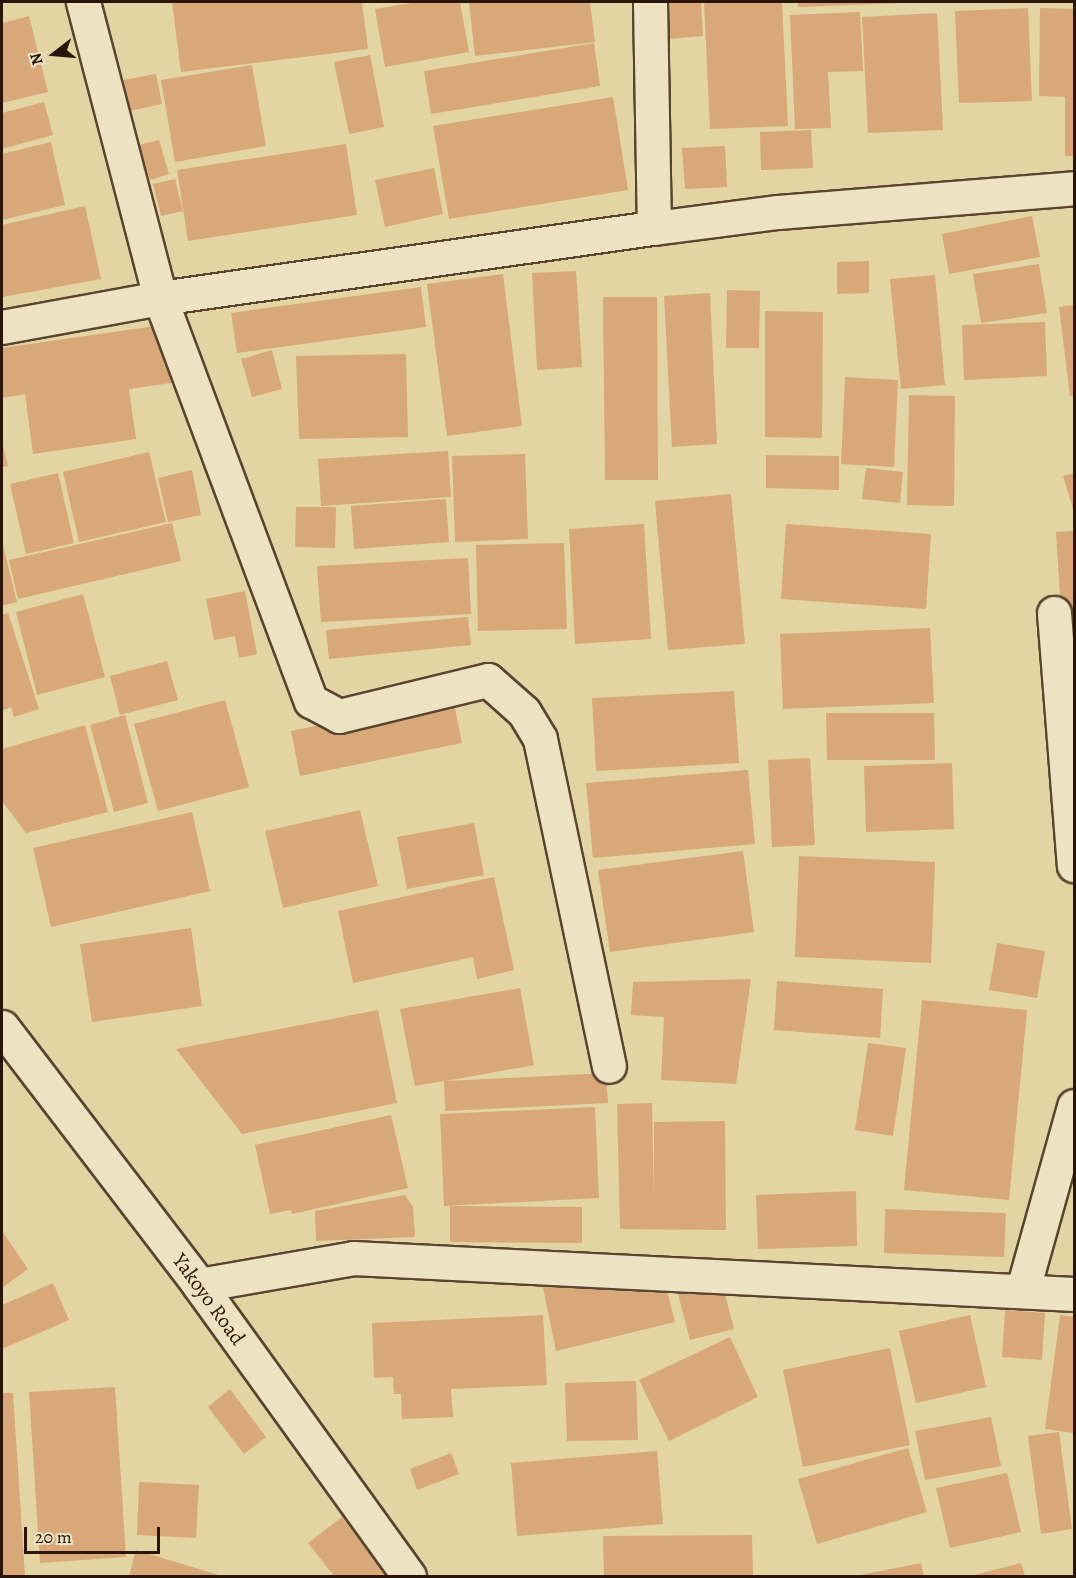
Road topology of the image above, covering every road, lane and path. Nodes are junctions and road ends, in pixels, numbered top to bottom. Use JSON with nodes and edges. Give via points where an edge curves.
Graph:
{"nodes":[{"id":1,"x":83,"y":2,"type":"edge"},
{"id":2,"x":650,"y":2,"type":"edge"},
{"id":3,"x":1074,"y":188,"type":"edge"},
{"id":4,"x":654,"y":228,"type":"junction"},
{"id":5,"x":160,"y":298,"type":"junction"},
{"id":6,"x":2,"y":327,"type":"edge"},
{"id":7,"x":1054,"y":613,"type":"dead end"},
{"id":8,"x":1074,"y":865,"type":"edge"},
{"id":9,"x":2,"y":1027,"type":"edge"},
{"id":10,"x":609,"y":1066,"type":"dead end"},
{"id":11,"x":1074,"y":1106,"type":"edge"},
{"id":12,"x":199,"y":1285,"type":"junction"},
{"id":13,"x":1023,"y":1289,"type":"junction"},
{"id":14,"x":1074,"y":1294,"type":"edge"},
{"id":15,"x":409,"y":1576,"type":"edge"}],
"edges":[{"from":1,"to":5,"type":"street"},
{"from":2,"to":4,"type":"street"},
{"from":3,"to":4,"type":"street","via":[[778,212]]},
{"from":4,"to":5,"type":"street"},
{"from":5,"to":6,"type":"street"},
{"from":5,"to":10,"type":"street","via":[[311,700],[339,716],[488,680],[524,712],[540,739]]},
{"from":7,"to":8,"type":"street"},
{"from":9,"to":12,"type":"street","name":"Yakoyo Road"},
{"from":11,"to":13,"type":"street"},
{"from":12,"to":13,"type":"street","via":[[352,1258]]},
{"from":12,"to":15,"type":"street","name":"Yakoyo Road"},
{"from":13,"to":14,"type":"street"}]}
